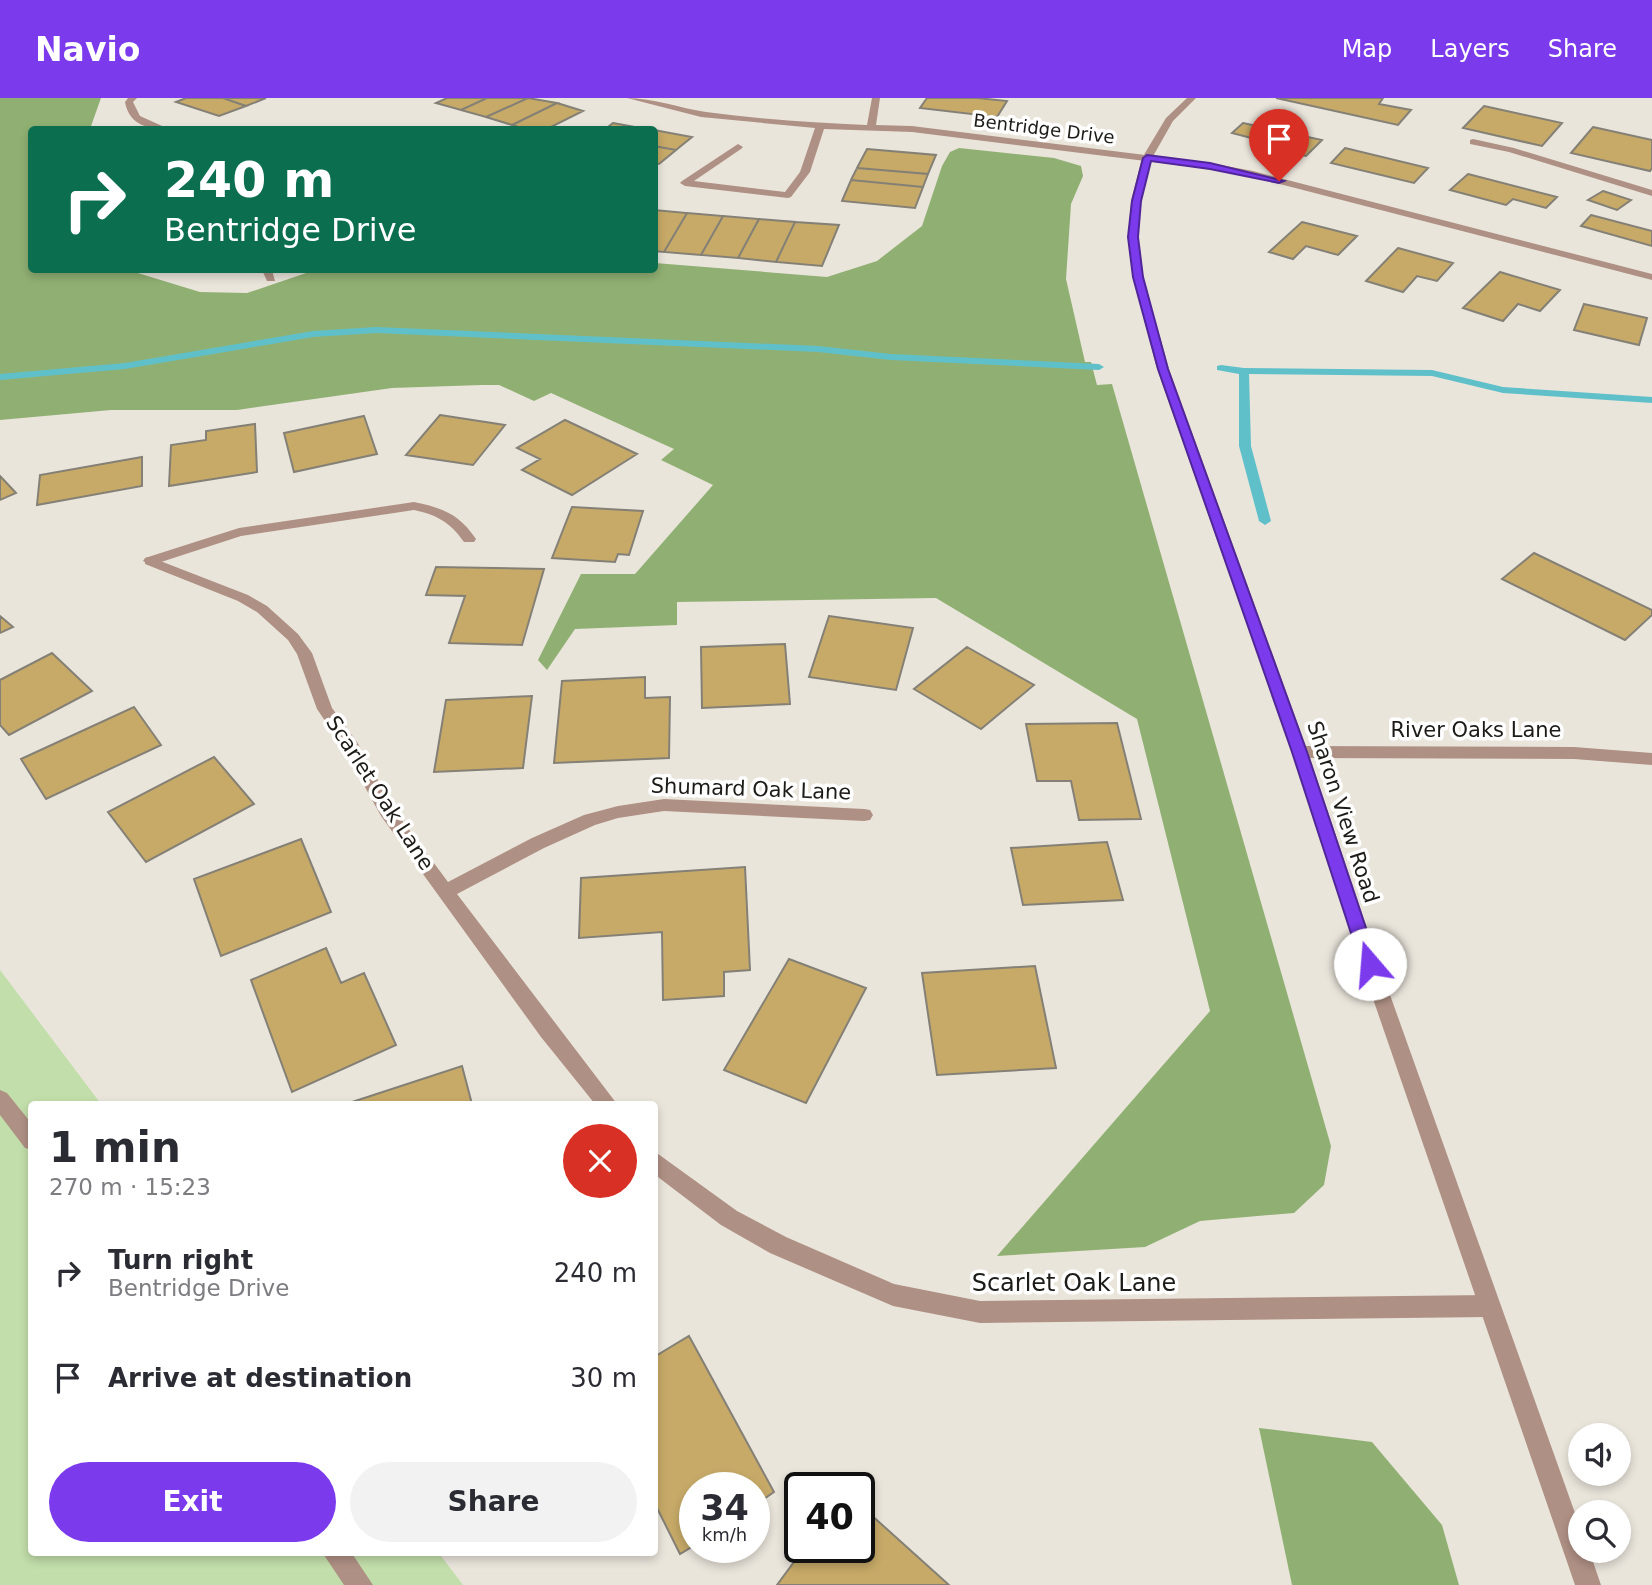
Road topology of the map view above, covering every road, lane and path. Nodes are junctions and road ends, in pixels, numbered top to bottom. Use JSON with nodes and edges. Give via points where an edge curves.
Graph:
{"nodes":[{"id":1,"x":132,"y":98,"type":"edge"},
{"id":2,"x":631,"y":98,"type":"edge"},
{"id":3,"x":876,"y":98,"type":"edge"},
{"id":4,"x":1192,"y":98,"type":"edge"},
{"id":5,"x":155,"y":126,"type":"edge"},
{"id":6,"x":821,"y":126,"type":"junction"},
{"id":7,"x":871,"y":126,"type":"junction"},
{"id":8,"x":1474,"y":142,"type":"dead end"},
{"id":9,"x":738,"y":147,"type":"dead end"},
{"id":10,"x":1147,"y":158,"type":"junction"},
{"id":11,"x":1652,"y":193,"type":"edge"},
{"id":12,"x":1652,"y":277,"type":"edge"},
{"id":13,"x":469,"y":539,"type":"dead end"},
{"id":14,"x":1300,"y":752,"type":"junction"},
{"id":15,"x":1652,"y":759,"type":"edge"},
{"id":16,"x":864,"y":815,"type":"dead end"},
{"id":17,"x":446,"y":892,"type":"junction"},
{"id":18,"x":0,"y":1099,"type":"edge"},
{"id":19,"x":605,"y":1101,"type":"edge"},
{"id":20,"x":28,"y":1137,"type":"edge"},
{"id":21,"x":658,"y":1164,"type":"edge"},
{"id":22,"x":1489,"y":1306,"type":"junction"},
{"id":23,"x":338,"y":1556,"type":"edge"},
{"id":24,"x":360,"y":1585,"type":"edge"},
{"id":25,"x":1588,"y":1585,"type":"edge"}],
"edges":[{"from":1,"to":5,"type":"street","via":[[130,111],[138,120]]},
{"from":2,"to":6,"type":"street","name":"Bentridge Drive","via":[[701,114]]},
{"from":3,"to":7,"type":"street"},
{"from":4,"to":10,"type":"street","name":"Sharon View Road","via":[[1169,120]]},
{"from":6,"to":7,"type":"street","name":"Bentridge Drive"},
{"from":6,"to":9,"type":"street","via":[[805,172],[789,195],[685,183]]},
{"from":7,"to":10,"type":"street","name":"Bentridge Drive"},
{"from":8,"to":11,"type":"street"},
{"from":10,"to":12,"type":"street","name":"Bentridge Drive","via":[[1253,174]]},
{"from":10,"to":14,"type":"street","name":"Sharon View Road","via":[[1133,237],[1138,277],[1163,369]]},
{"from":13,"to":17,"type":"street","name":"Scarlet Oak Lane","via":[[458,520],[414,506],[239,532],[150,561],[243,598],[293,636],[326,709],[387,812]]},
{"from":14,"to":15,"type":"street","name":"River Oaks Lane","via":[[1573,753]]},
{"from":14,"to":22,"type":"street","name":"Sharon View Road"},
{"from":16,"to":17,"type":"street","name":"Shumard Oak Lane","via":[[664,805],[618,812],[538,843]]},
{"from":17,"to":19,"type":"street","name":"Scarlet Oak Lane"},
{"from":18,"to":20,"type":"street"},
{"from":21,"to":22,"type":"street","name":"Scarlet Oak Lane","via":[[729,1218],[778,1245],[893,1296],[980,1312]]},
{"from":22,"to":25,"type":"street","name":"Sharon View Road"},
{"from":23,"to":24,"type":"street"}]}
